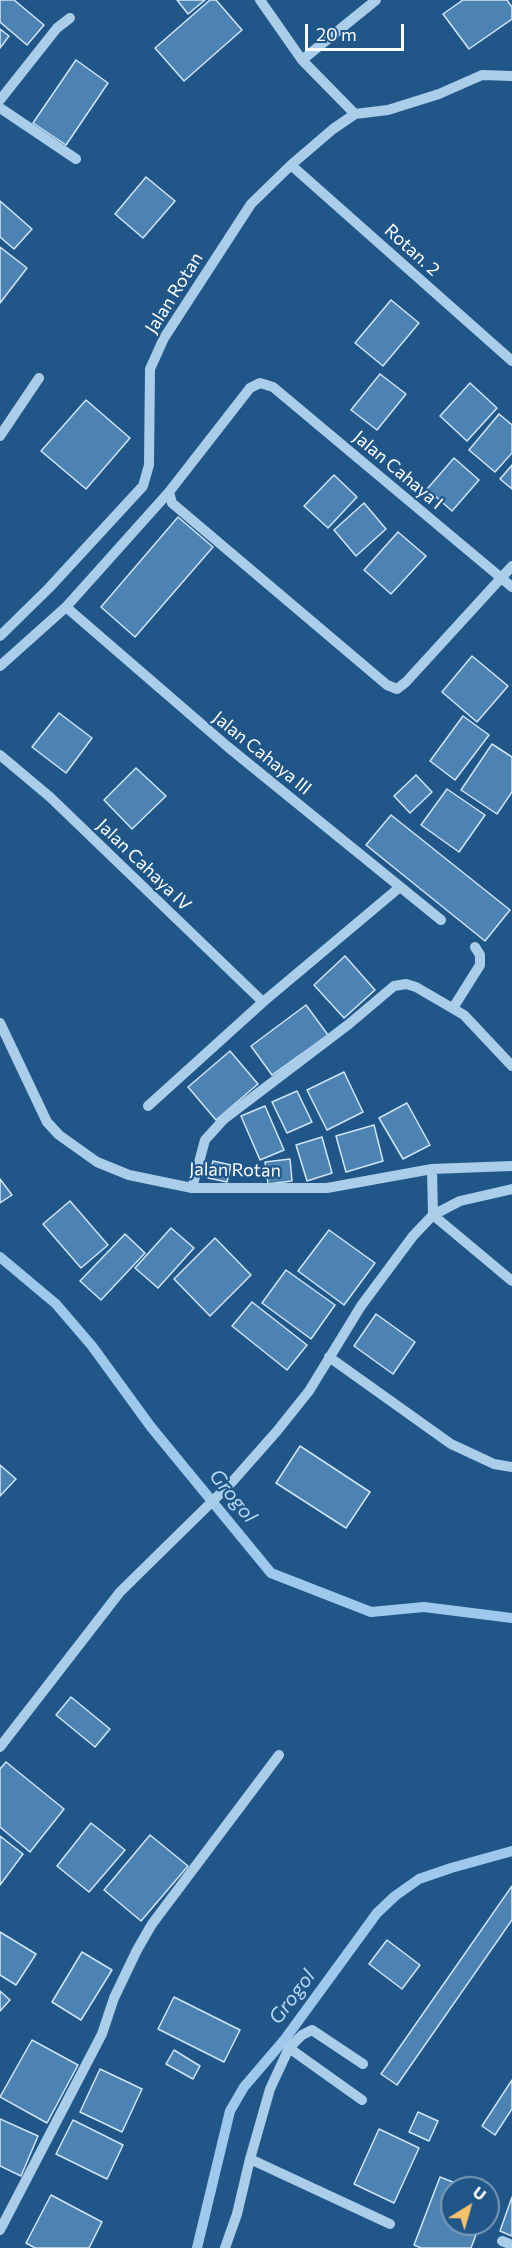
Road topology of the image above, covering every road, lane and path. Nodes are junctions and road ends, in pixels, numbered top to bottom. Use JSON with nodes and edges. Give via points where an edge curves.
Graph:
{"nodes":[{"id":1,"x":260,"y":0,"type":"edge"},
{"id":2,"x":376,"y":0,"type":"edge"},
{"id":3,"x":70,"y":18,"type":"dead end"},
{"id":4,"x":303,"y":60,"type":"junction"},
{"id":5,"x":512,"y":76,"type":"edge"},
{"id":6,"x":0,"y":100,"type":"edge"},
{"id":7,"x":0,"y":108,"type":"edge"},
{"id":8,"x":355,"y":114,"type":"junction"},
{"id":9,"x":75,"y":159,"type":"dead end"},
{"id":10,"x":291,"y":165,"type":"junction"},
{"id":11,"x":512,"y":361,"type":"edge"},
{"id":12,"x":39,"y":378,"type":"dead end"},
{"id":13,"x":0,"y":436,"type":"edge"},
{"id":14,"x":169,"y":492,"type":"junction"},
{"id":15,"x":512,"y":566,"type":"edge"},
{"id":16,"x":501,"y":578,"type":"junction"},
{"id":17,"x":512,"y":587,"type":"edge"},
{"id":18,"x":66,"y":608,"type":"junction"},
{"id":19,"x":3,"y":629,"type":"edge"},
{"id":20,"x":0,"y":666,"type":"edge"},
{"id":21,"x":0,"y":755,"type":"edge"},
{"id":22,"x":400,"y":887,"type":"junction"},
{"id":23,"x":441,"y":920,"type":"dead end"},
{"id":24,"x":475,"y":947,"type":"dead end"},
{"id":25,"x":262,"y":1002,"type":"junction"},
{"id":26,"x":453,"y":1008,"type":"junction"},
{"id":27,"x":0,"y":1023,"type":"edge"},
{"id":28,"x":512,"y":1066,"type":"edge"},
{"id":29,"x":148,"y":1106,"type":"dead end"},
{"id":30,"x":512,"y":1166,"type":"edge"},
{"id":31,"x":432,"y":1169,"type":"junction"},
{"id":32,"x":192,"y":1188,"type":"junction"},
{"id":33,"x":512,"y":1189,"type":"edge"},
{"id":34,"x":433,"y":1215,"type":"junction"},
{"id":35,"x":512,"y":1281,"type":"edge"},
{"id":36,"x":329,"y":1357,"type":"junction"},
{"id":37,"x":512,"y":1467,"type":"edge"},
{"id":38,"x":0,"y":1747,"type":"edge"},
{"id":39,"x":279,"y":1755,"type":"dead end"},
{"id":40,"x":289,"y":2048,"type":"junction"},
{"id":41,"x":363,"y":2064,"type":"dead end"},
{"id":42,"x":362,"y":2100,"type":"dead end"},
{"id":43,"x":250,"y":2159,"type":"junction"},
{"id":44,"x":390,"y":2224,"type":"dead end"},
{"id":45,"x":0,"y":2230,"type":"edge"},
{"id":46,"x":225,"y":2248,"type":"edge"}],
"edges":[{"from":1,"to":4,"type":"street"},
{"from":2,"to":4,"type":"street"},
{"from":3,"to":6,"type":"street","via":[[57,28]]},
{"from":4,"to":8,"type":"street"},
{"from":5,"to":8,"type":"street","via":[[482,75],[388,110]]},
{"from":7,"to":9,"type":"street"},
{"from":8,"to":10,"type":"street","name":"Jalan Rotan"},
{"from":10,"to":11,"type":"street","name":"Rotan. 2"},
{"from":10,"to":19,"type":"street","name":"Jalan Rotan","via":[[251,204],[164,338],[150,369],[149,465],[142,486]]},
{"from":12,"to":13,"type":"street"},
{"from":14,"to":16,"type":"street","name":"Jalan Cahaya I","via":[[250,388],[260,383],[273,387]]},
{"from":14,"to":16,"type":"street","via":[[172,503],[181,511],[387,685],[397,689]]},
{"from":14,"to":18,"type":"street"},
{"from":15,"to":16,"type":"street"},
{"from":16,"to":17,"type":"street","name":"Jalan Cahaya I"},
{"from":18,"to":20,"type":"street"},
{"from":18,"to":22,"type":"street","name":"Jalan Cahaya III"},
{"from":21,"to":25,"type":"street","name":"Jalan Cahaya IV","via":[[50,798]]},
{"from":22,"to":23,"type":"street","name":"Jalan Cahaya III"},
{"from":22,"to":25,"type":"street"},
{"from":24,"to":26,"type":"street","via":[[480,965]]},
{"from":25,"to":29,"type":"street"},
{"from":26,"to":28,"type":"street"},
{"from":26,"to":32,"type":"street","via":[[416,987],[394,986],[224,1119],[205,1140]]},
{"from":27,"to":32,"type":"street","name":"Jalan Rotan","via":[[47,1122],[59,1135],[97,1162],[129,1175]]},
{"from":30,"to":31,"type":"street","name":"Jalan Rotan"},
{"from":31,"to":32,"type":"street","name":"Jalan Rotan","via":[[327,1188]]},
{"from":31,"to":34,"type":"street"},
{"from":33,"to":34,"type":"street","via":[[460,1201]]},
{"from":34,"to":35,"type":"street"},
{"from":34,"to":36,"type":"street","via":[[386,1270]]},
{"from":36,"to":37,"type":"street","via":[[451,1444],[484,1460]]},
{"from":36,"to":38,"type":"street","via":[[309,1391],[232,1482],[120,1592]]},
{"from":39,"to":45,"type":"street","via":[[152,1924],[114,1998],[102,2034]]},
{"from":40,"to":41,"type":"street","via":[[312,2030]]},
{"from":40,"to":42,"type":"street"},
{"from":40,"to":43,"type":"street","via":[[270,2089]]},
{"from":43,"to":44,"type":"street"},
{"from":43,"to":46,"type":"street"}]}
